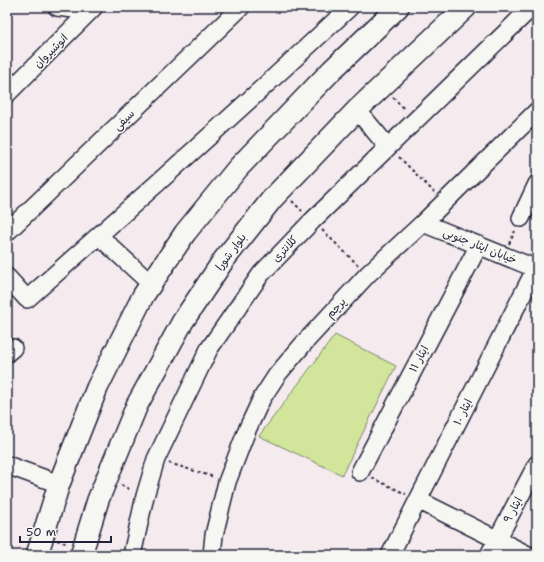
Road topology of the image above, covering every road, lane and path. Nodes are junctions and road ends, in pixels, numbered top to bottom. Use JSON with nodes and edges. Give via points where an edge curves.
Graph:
{"nodes":[{"id":1,"x":58,"y":7,"type":"edge"},
{"id":2,"x":350,"y":7,"type":"edge"},
{"id":3,"x":398,"y":7,"type":"edge"},
{"id":4,"x":466,"y":7,"type":"edge"},
{"id":5,"x":532,"y":7,"type":"edge"},
{"id":6,"x":92,"y":9,"type":"edge"},
{"id":7,"x":230,"y":11,"type":"edge"},
{"id":8,"x":383,"y":86,"type":"junction"},
{"id":9,"x":7,"y":94,"type":"edge"},
{"id":10,"x":357,"y":110,"type":"junction"},
{"id":11,"x":537,"y":111,"type":"edge"},
{"id":12,"x":415,"y":121,"type":"junction"},
{"id":13,"x":388,"y":147,"type":"junction"},
{"id":14,"x":537,"y":184,"type":"edge"},
{"id":15,"x":281,"y":190,"type":"junction"},
{"id":16,"x":443,"y":201,"type":"junction"},
{"id":17,"x":521,"y":218,"type":"joint"},
{"id":18,"x":312,"y":220,"type":"junction"},
{"id":19,"x":423,"y":223,"type":"junction"},
{"id":20,"x":7,"y":232,"type":"edge"},
{"id":21,"x":99,"y":236,"type":"junction"},
{"id":22,"x":479,"y":245,"type":"junction"},
{"id":23,"x":504,"y":256,"type":"junction"},
{"id":24,"x":536,"y":269,"type":"edge"},
{"id":25,"x":368,"y":274,"type":"junction"},
{"id":26,"x":7,"y":276,"type":"edge"},
{"id":27,"x":151,"y":284,"type":"junction"},
{"id":28,"x":156,"y":459,"type":"junction"},
{"id":29,"x":537,"y":464,"type":"edge"},
{"id":30,"x":7,"y":465,"type":"edge"},
{"id":31,"x":360,"y":472,"type":"joint"},
{"id":32,"x":107,"y":479,"type":"junction"},
{"id":33,"x":226,"y":482,"type":"junction"},
{"id":34,"x":59,"y":484,"type":"junction"},
{"id":35,"x":145,"y":496,"type":"junction"},
{"id":36,"x":418,"y":500,"type":"junction"},
{"id":37,"x":43,"y":535,"type":"junction"},
{"id":38,"x":497,"y":540,"type":"junction"},
{"id":39,"x":82,"y":552,"type":"edge"},
{"id":40,"x":37,"y":555,"type":"edge"},
{"id":41,"x":132,"y":555,"type":"edge"},
{"id":42,"x":212,"y":555,"type":"edge"},
{"id":43,"x":390,"y":555,"type":"edge"},
{"id":44,"x":489,"y":555,"type":"edge"},
{"id":45,"x":528,"y":555,"type":"edge"}],
"edges":[{"from":1,"to":6,"type":"street"},
{"from":2,"to":21,"type":"street"},
{"from":3,"to":27,"type":"main road","via":[[332,70],[238,168],[185,232]]},
{"from":4,"to":8,"type":"main road","name":"بلوار شورا"},
{"from":5,"to":12,"type":"street","name":"کلانتری"},
{"from":6,"to":9,"type":"street","name":"انوشیروان"},
{"from":7,"to":20,"type":"street","name":"سیفی"},
{"from":8,"to":10,"type":"main road","name":"بلوار شورا"},
{"from":8,"to":12,"type":"path"},
{"from":10,"to":13,"type":"street"},
{"from":10,"to":15,"type":"main road","name":"بلوار شورا"},
{"from":11,"to":16,"type":"street","name":"پرچم"},
{"from":12,"to":13,"type":"street","name":"کلانتری"},
{"from":13,"to":16,"type":"path"},
{"from":13,"to":18,"type":"street","name":"کلانتری"},
{"from":14,"to":17,"type":"street"},
{"from":15,"to":18,"type":"path"},
{"from":15,"to":32,"type":"main road","name":"بلوار شورا","via":[[223,261],[183,321],[137,405]]},
{"from":16,"to":19,"type":"street","name":"پرچم"},
{"from":17,"to":23,"type":"path"},
{"from":18,"to":25,"type":"path"},
{"from":18,"to":28,"type":"street","name":"کلانتری","via":[[261,274],[209,349]]},
{"from":19,"to":22,"type":"street","name":"خیابان ایثار جنوبی"},
{"from":19,"to":25,"type":"street","name":"پرچم"},
{"from":21,"to":26,"type":"street","via":[[27,299]]},
{"from":21,"to":27,"type":"street"},
{"from":22,"to":23,"type":"street","name":"خیابان ایثار جنوبی"},
{"from":22,"to":31,"type":"street","name":"ایثار ۱۱"},
{"from":23,"to":24,"type":"street","name":"خیابان ایثار جنوبی"},
{"from":24,"to":36,"type":"street","name":"ایثار ۱۰"},
{"from":25,"to":33,"type":"street","name":"پرچم","via":[[277,374],[259,405]]},
{"from":27,"to":34,"type":"main road","via":[[97,388]]},
{"from":28,"to":33,"type":"path"},
{"from":28,"to":35,"type":"street","name":"کلانتری"},
{"from":29,"to":38,"type":"street","name":"ایثار ۹"},
{"from":30,"to":34,"type":"street"},
{"from":31,"to":36,"type":"path"},
{"from":32,"to":35,"type":"path"},
{"from":32,"to":39,"type":"main road","name":"بلوار شورا"},
{"from":33,"to":42,"type":"street","name":"پرچم"},
{"from":34,"to":37,"type":"main road"},
{"from":35,"to":41,"type":"street","name":"کلانتری"},
{"from":36,"to":38,"type":"street"},
{"from":36,"to":43,"type":"street","name":"ایثار ۱۰"},
{"from":37,"to":39,"type":"path"},
{"from":37,"to":40,"type":"main road"},
{"from":38,"to":44,"type":"street","name":"ایثار ۹"},
{"from":38,"to":45,"type":"street"}]}
